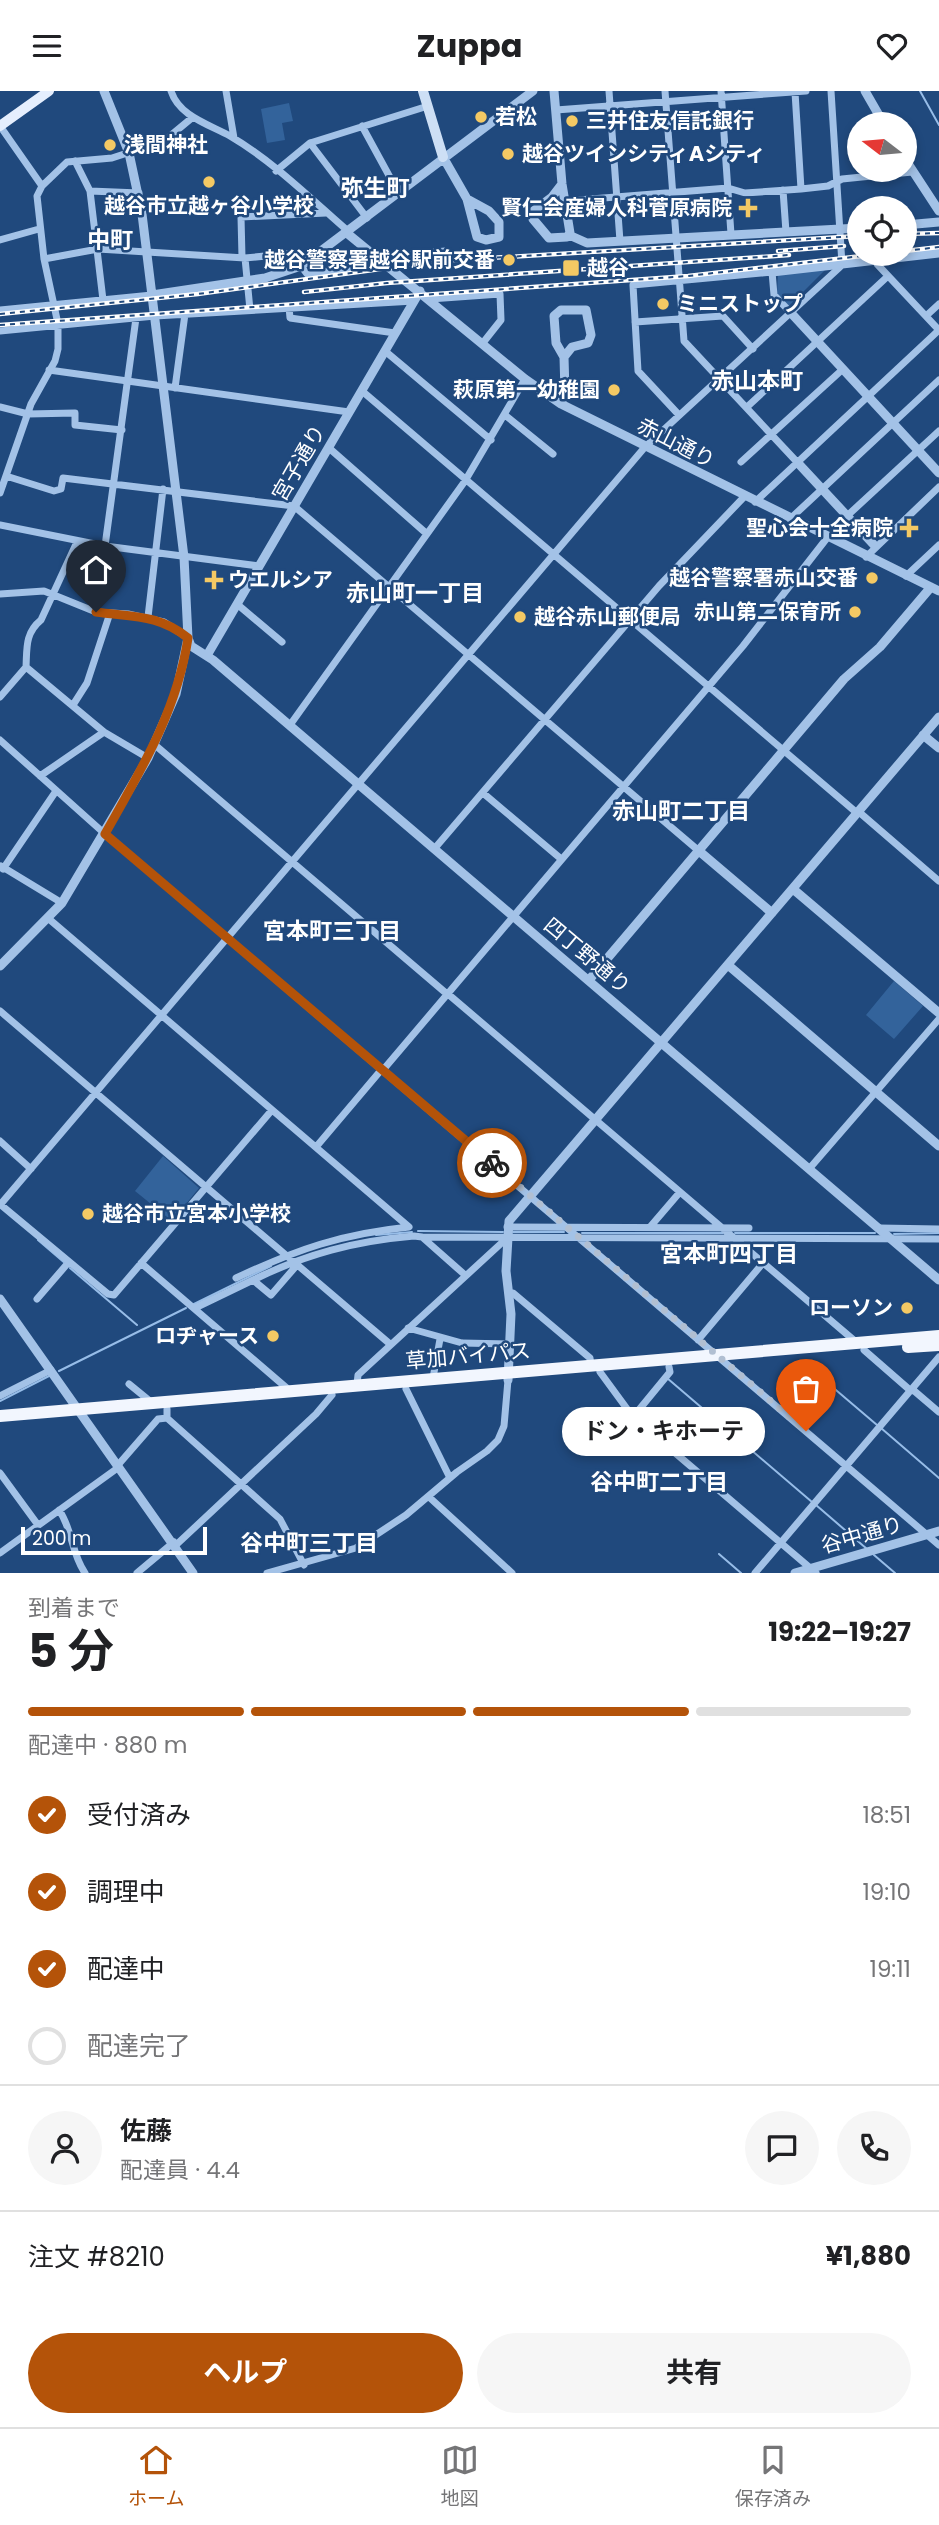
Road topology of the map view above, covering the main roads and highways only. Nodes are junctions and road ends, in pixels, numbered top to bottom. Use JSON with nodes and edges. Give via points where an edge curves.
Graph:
{"nodes":[{"id":1,"x":49,"y":91,"type":"edge"},
{"id":2,"x":424,"y":91,"type":"edge"},
{"id":3,"x":0,"y":126,"type":"edge"},
{"id":4,"x":443,"y":157,"type":"road end"},
{"id":5,"x":939,"y":1336,"type":"edge"},
{"id":6,"x":939,"y":1345,"type":"edge"},
{"id":7,"x":860,"y":1346,"type":"junction"},
{"id":8,"x":719,"y":1358,"type":"junction"},
{"id":9,"x":596,"y":1369,"type":"junction"},
{"id":10,"x":508,"y":1376,"type":"junction"},
{"id":11,"x":80,"y":1413,"type":"junction"},
{"id":12,"x":0,"y":1416,"type":"edge"},
{"id":13,"x":0,"y":1423,"type":"edge"}],
"edges":[{"from":1,"to":3,"type":"main road"},
{"from":2,"to":4,"type":"main road"},
{"from":5,"to":7,"type":"highway","name":"草加バイパス"},
{"from":6,"to":7,"type":"highway","name":"草加バイパス"},
{"from":7,"to":8,"type":"highway","name":"草加バイパス"},
{"from":8,"to":9,"type":"highway","name":"草加バイパス"},
{"from":8,"to":9,"type":"highway","name":"草加バイパス","via":[[669,1367]]},
{"from":9,"to":10,"type":"highway","name":"草加バイパス"},
{"from":10,"to":11,"type":"highway","name":"草加バイパス","via":[[357,1384]]},
{"from":10,"to":11,"type":"highway","name":"草加バイパス","via":[[167,1413]]},
{"from":11,"to":12,"type":"highway","name":"草加バイパス"},
{"from":11,"to":13,"type":"highway","name":"草加バイパス"}]}
